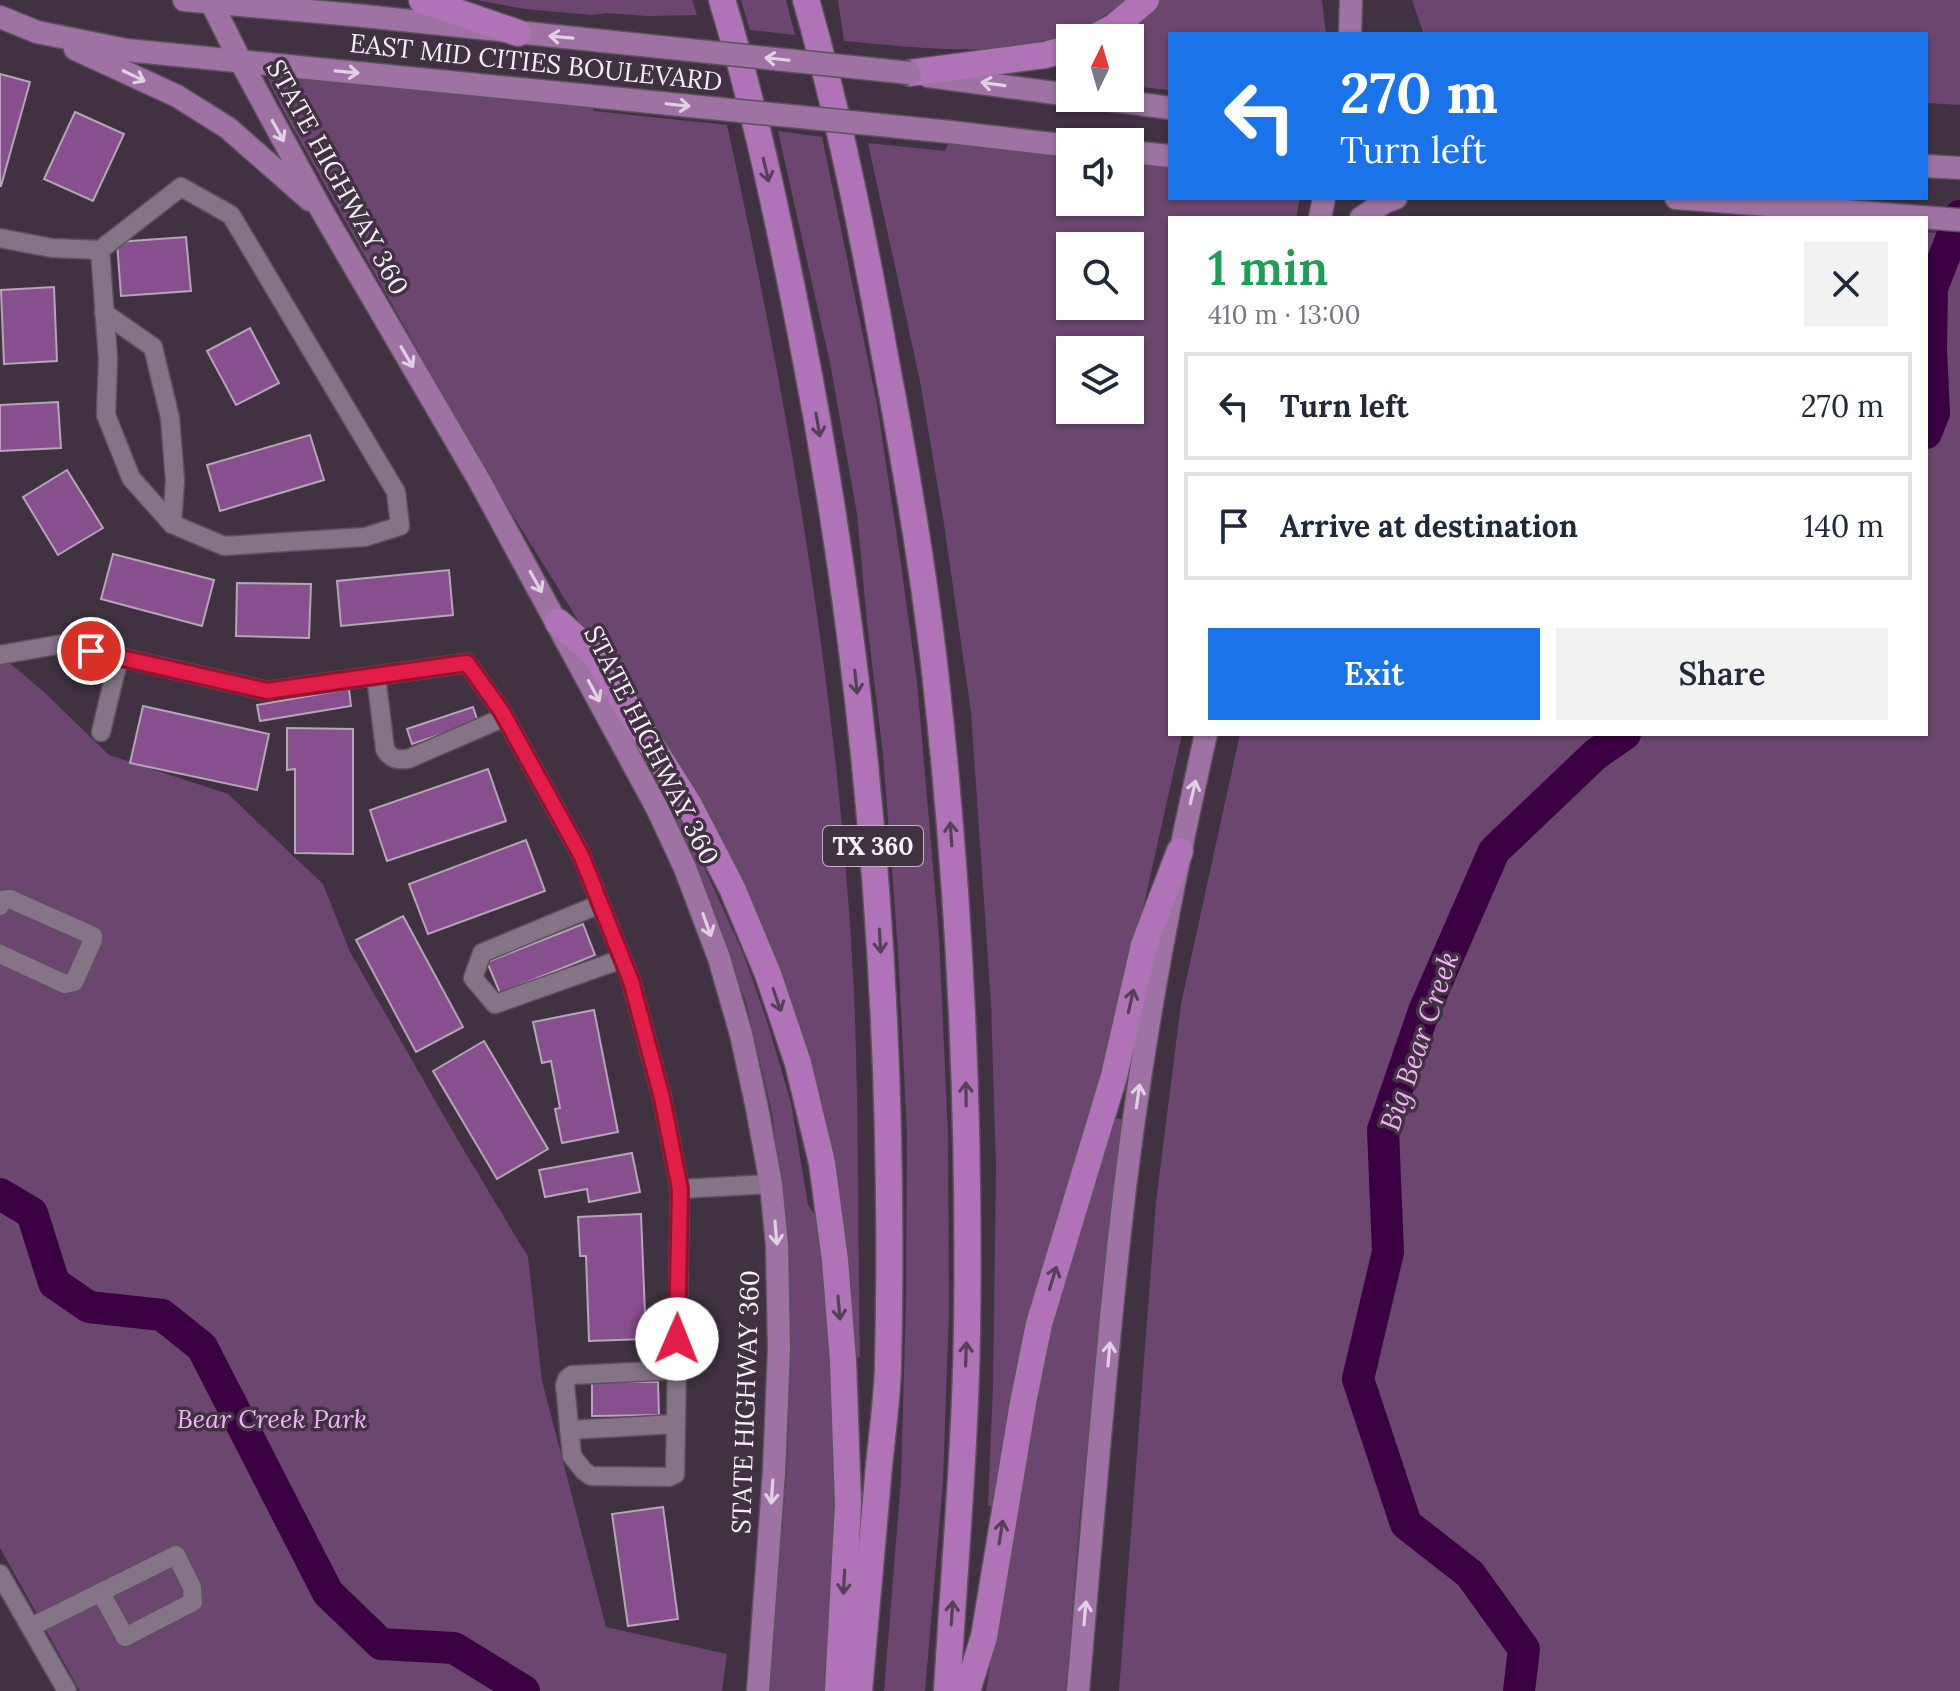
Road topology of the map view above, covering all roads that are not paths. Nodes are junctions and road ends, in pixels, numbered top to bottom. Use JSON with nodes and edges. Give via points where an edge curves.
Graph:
{"nodes":[{"id":1,"x":184,"y":0,"type":"edge"},
{"id":2,"x":422,"y":0,"type":"edge"},
{"id":3,"x":806,"y":0,"type":"edge"},
{"id":4,"x":818,"y":0,"type":"edge"},
{"id":5,"x":1146,"y":0,"type":"edge"},
{"id":6,"x":210,"y":1,"type":"edge"},
{"id":7,"x":1352,"y":1,"type":"edge"},
{"id":8,"x":723,"y":4,"type":"edge"},
{"id":9,"x":0,"y":17,"type":"edge"},
{"id":10,"x":1118,"y":24,"type":"edge"},
{"id":11,"x":37,"y":32,"type":"junction"},
{"id":12,"x":1350,"y":32,"type":"edge"},
{"id":13,"x":1361,"y":32,"type":"edge"},
{"id":14,"x":518,"y":33,"type":"junction"},
{"id":15,"x":819,"y":47,"type":"junction"},
{"id":16,"x":1056,"y":52,"type":"edge"},
{"id":17,"x":241,"y":62,"type":"junction"},
{"id":18,"x":910,"y":73,"type":"junction"},
{"id":19,"x":1056,"y":93,"type":"edge"},
{"id":20,"x":1144,"y":105,"type":"edge"},
{"id":21,"x":1168,"y":108,"type":"edge"},
{"id":22,"x":1056,"y":144,"type":"edge"},
{"id":23,"x":1144,"y":153,"type":"edge"},
{"id":24,"x":1168,"y":156,"type":"edge"},
{"id":25,"x":1928,"y":166,"type":"edge"},
{"id":26,"x":1960,"y":168,"type":"edge"},
{"id":27,"x":1390,"y":200,"type":"edge"},
{"id":28,"x":1702,"y":200,"type":"edge"},
{"id":29,"x":322,"y":211,"type":"junction"},
{"id":30,"x":1364,"y":216,"type":"edge"},
{"id":31,"x":1908,"y":216,"type":"edge"},
{"id":32,"x":1928,"y":218,"type":"edge"},
{"id":33,"x":1960,"y":220,"type":"edge"},
{"id":34,"x":0,"y":238,"type":"edge"},
{"id":35,"x":100,"y":250,"type":"junction"},
{"id":36,"x":104,"y":313,"type":"junction"},
{"id":37,"x":172,"y":524,"type":"junction"},
{"id":38,"x":558,"y":622,"type":"junction"},
{"id":39,"x":0,"y":655,"type":"edge"},
{"id":40,"x":119,"y":657,"type":"junction"},
{"id":41,"x":376,"y":676,"type":"junction"},
{"id":42,"x":505,"y":717,"type":"junction"},
{"id":43,"x":101,"y":732,"type":"dead end"},
{"id":44,"x":1206,"y":736,"type":"edge"},
{"id":45,"x":1180,"y":851,"type":"junction"},
{"id":46,"x":600,"y":904,"type":"junction"},
{"id":47,"x":0,"y":906,"type":"edge"},
{"id":48,"x":0,"y":954,"type":"edge"},
{"id":49,"x":622,"y":959,"type":"junction"},
{"id":50,"x":771,"y":1184,"type":"junction"},
{"id":51,"x":680,"y":1189,"type":"junction"},
{"id":52,"x":677,"y":1370,"type":"junction"},
{"id":53,"x":676,"y":1424,"type":"junction"},
{"id":54,"x":569,"y":1430,"type":"junction"},
{"id":55,"x":0,"y":1574,"type":"edge"},
{"id":56,"x":101,"y":1593,"type":"junction"},
{"id":57,"x":31,"y":1627,"type":"junction"},
{"id":58,"x":67,"y":1691,"type":"edge"},
{"id":59,"x":758,"y":1691,"type":"edge"},
{"id":60,"x":838,"y":1691,"type":"edge"},
{"id":61,"x":859,"y":1691,"type":"edge"},
{"id":62,"x":947,"y":1691,"type":"edge"},
{"id":63,"x":967,"y":1691,"type":"edge"},
{"id":64,"x":1078,"y":1691,"type":"edge"}],
"edges":[{"from":1,"to":6,"type":"main road","name":"EAST MID CITIES BOULEVARD"},
{"from":2,"to":14,"type":"highway"},
{"from":3,"to":15,"type":"highway","number":"TX 360"},
{"from":4,"to":15,"type":"highway"},
{"from":5,"to":10,"type":"highway"},
{"from":6,"to":14,"type":"main road","name":"EAST MID CITIES BOULEVARD"},
{"from":6,"to":17,"type":"main road","name":"STATE HIGHWAY 360"},
{"from":7,"to":12,"type":"main road"},
{"from":7,"to":13,"type":"main road"},
{"from":8,"to":61,"type":"highway","number":"TX 360","one_way":true,"via":[[787,265],[832,507],[853,650],[878,911],[890,1174],[887,1372]]},
{"from":9,"to":11,"type":"main road","name":"EAST MID CITIES BOULEVARD"},
{"from":11,"to":17,"type":"main road","name":"EAST MID CITIES BOULEVARD","via":[[126,50]]},
{"from":11,"to":29,"type":"main road","one_way":true,"via":[[177,96],[228,128]]},
{"from":18,"to":14,"type":"main road","name":"EAST MID CITIES BOULEVARD","one_way":true,"bridge":true},
{"from":62,"to":15,"type":"highway","number":"TX 360","one_way":true,"via":[[960,1503],[968,1217],[966,1071],[949,808],[924,584],[897,419]]},
{"from":16,"to":18,"type":"highway"},
{"from":17,"to":22,"type":"main road","name":"EAST MID CITIES BOULEVARD","one_way":true,"bridge":true},
{"from":17,"to":29,"type":"main road","name":"STATE HIGHWAY 360","one_way":true},
{"from":19,"to":18,"type":"main road","name":"EAST MID CITIES BOULEVARD","one_way":true},
{"from":20,"to":21,"type":"main road"},
{"from":23,"to":24,"type":"main road"},
{"from":25,"to":26,"type":"main road"},
{"from":27,"to":30,"type":"main road"},
{"from":28,"to":31,"type":"main road"},
{"from":29,"to":38,"type":"main road","name":"STATE HIGHWAY 360","one_way":true},
{"from":32,"to":33,"type":"main road"},
{"from":34,"to":35,"type":"street"},
{"from":35,"to":36,"type":"street"},
{"from":35,"to":37,"type":"street","via":[[181,187],[231,215],[396,492],[400,526],[365,537],[224,546]]},
{"from":36,"to":37,"type":"street","via":[[106,415],[131,478]]},
{"from":36,"to":37,"type":"street","via":[[153,347],[170,418]]},
{"from":38,"to":50,"type":"main road","name":"STATE HIGHWAY 360","one_way":true,"via":[[685,868],[741,1034]]},
{"from":38,"to":60,"type":"highway","one_way":true,"via":[[595,655],[689,805],[732,888],[798,1063],[822,1163],[843,1360],[848,1504]]},
{"from":39,"to":40,"type":"street","via":[[62,644]]},
{"from":40,"to":41,"type":"street","via":[[267,691]]},
{"from":40,"to":43,"type":"street"},
{"from":41,"to":42,"type":"street","via":[[467,663]]},
{"from":41,"to":42,"type":"street","via":[[385,749],[397,760]]},
{"from":42,"to":46,"type":"street","via":[[581,855]]},
{"from":45,"to":44,"type":"main road","one_way":true},
{"from":63,"to":45,"type":"highway","one_way":true,"via":[[984,1637],[1039,1324],[1114,1076],[1144,945]]},
{"from":64,"to":45,"type":"main road","one_way":true,"via":[[1119,1238]]},
{"from":46,"to":49,"type":"street"},
{"from":46,"to":49,"type":"street","via":[[482,953],[473,978],[495,1004]]},
{"from":47,"to":48,"type":"street","via":[[10,899],[93,936],[74,982],[65,984]]},
{"from":49,"to":51,"type":"street","via":[[662,1098]]},
{"from":50,"to":51,"type":"street"},
{"from":50,"to":59,"type":"main road","name":"STATE HIGHWAY 360","one_way":true,"via":[[779,1349]]},
{"from":51,"to":52,"type":"street"},
{"from":52,"to":53,"type":"street"},
{"from":52,"to":54,"type":"street","via":[[572,1375],[565,1385]]},
{"from":53,"to":54,"type":"street"},
{"from":53,"to":54,"type":"street","via":[[675,1474],[669,1477],[591,1476],[572,1456]]},
{"from":55,"to":57,"type":"street"},
{"from":56,"to":56,"type":"street","via":[[176,1555],[192,1587],[193,1602],[125,1637]]},
{"from":56,"to":57,"type":"street"},
{"from":57,"to":58,"type":"street"}]}
